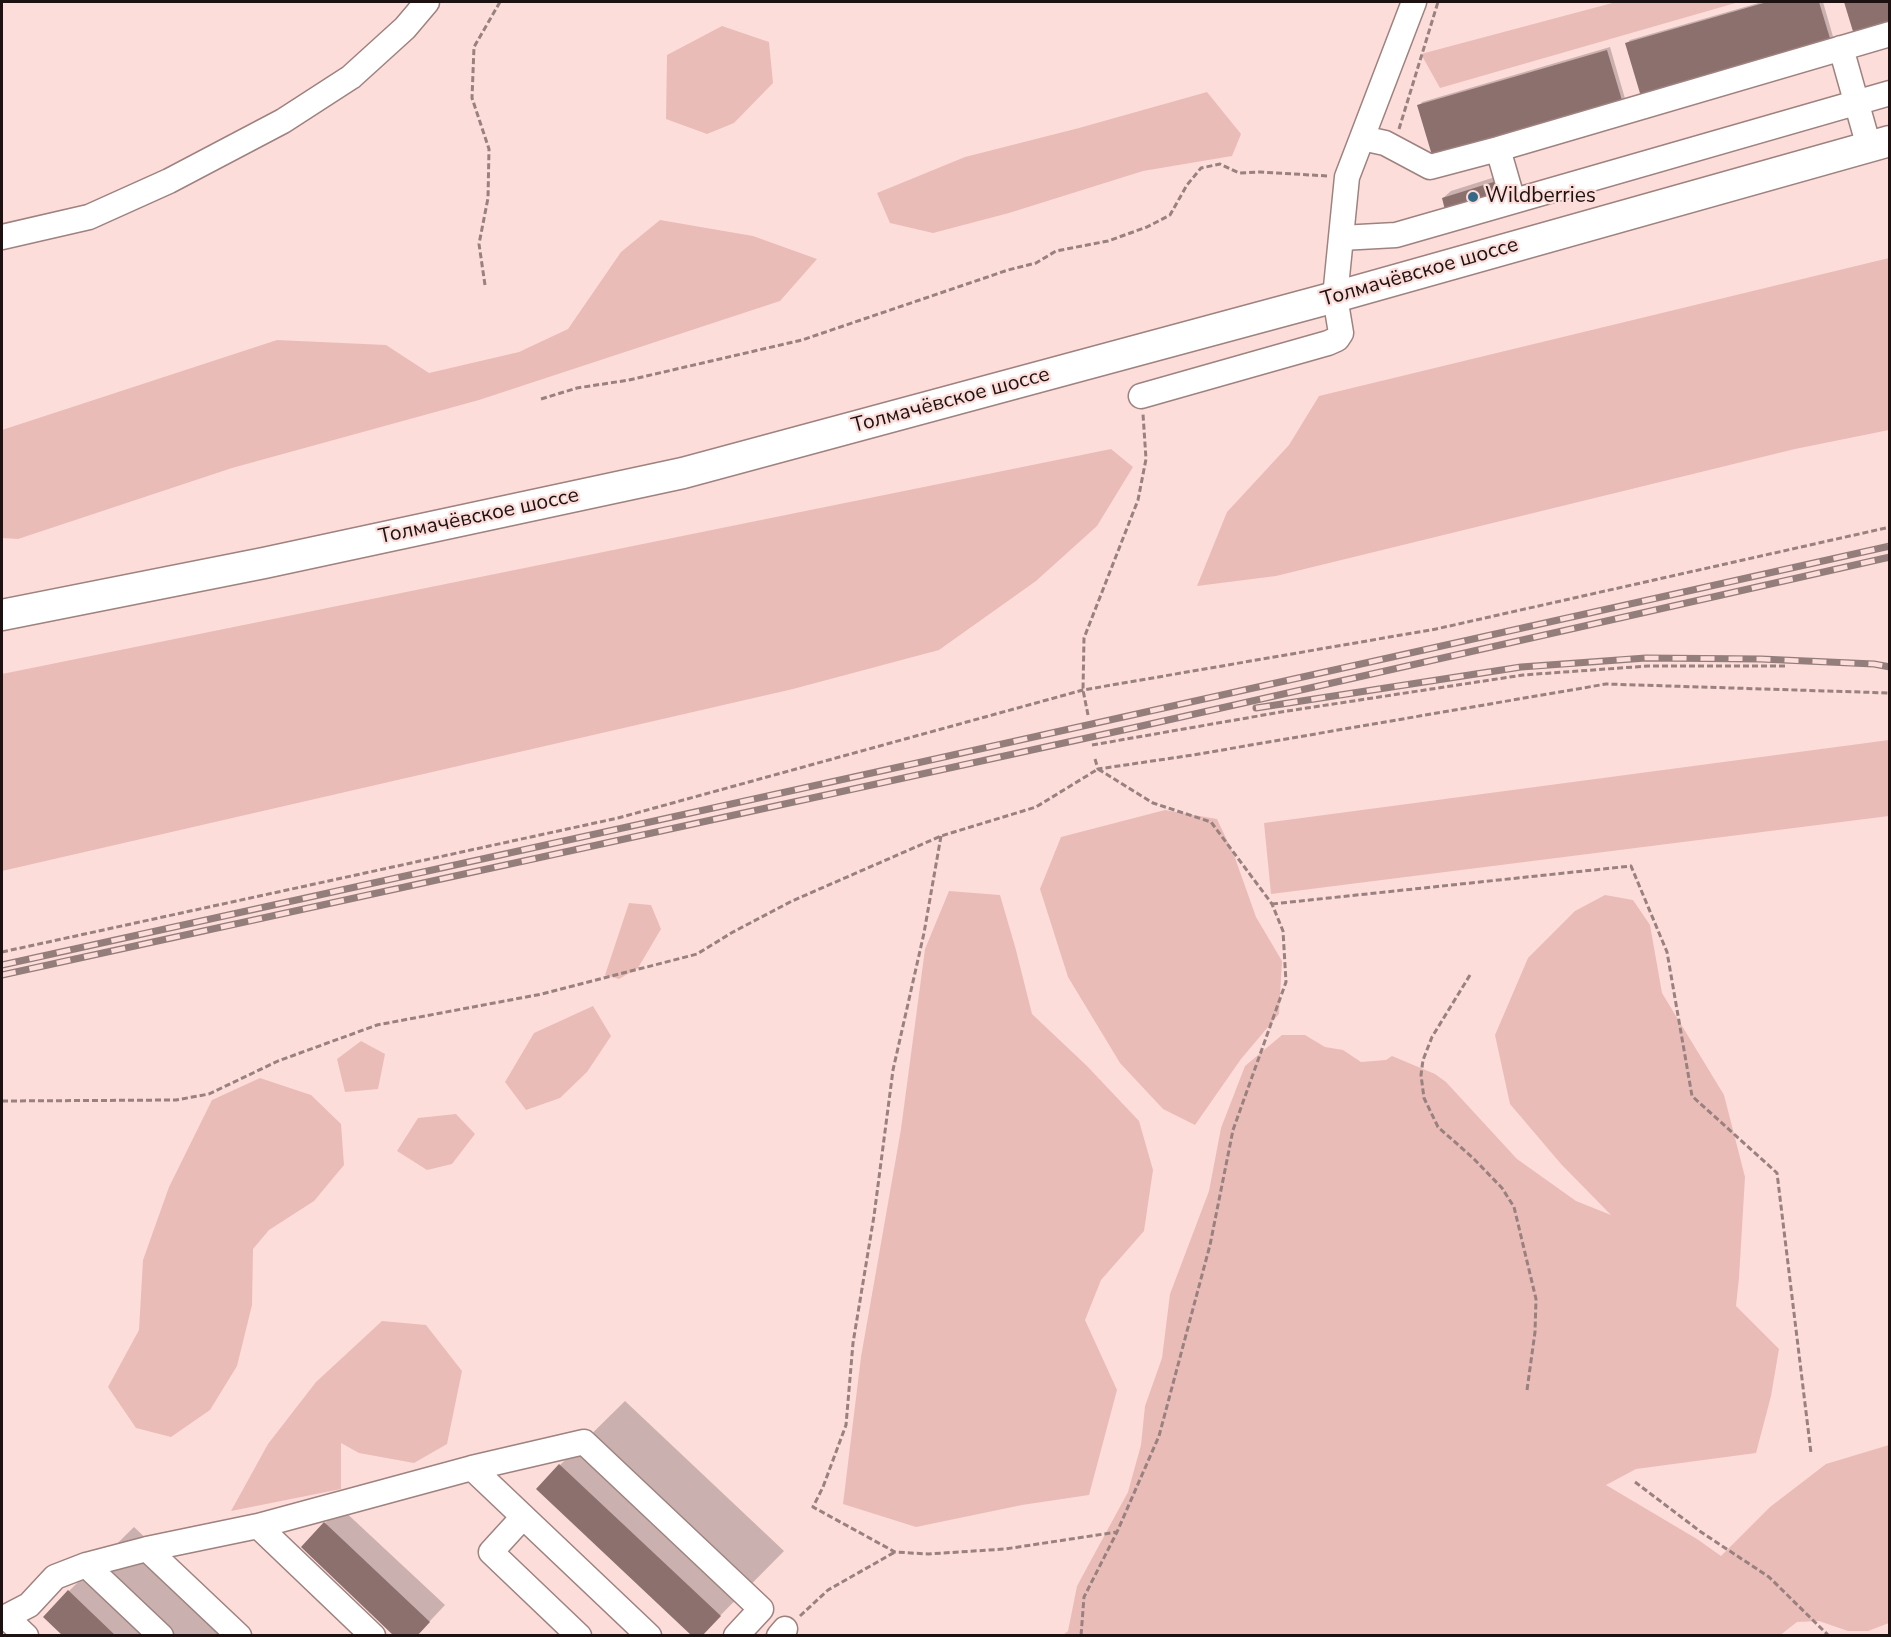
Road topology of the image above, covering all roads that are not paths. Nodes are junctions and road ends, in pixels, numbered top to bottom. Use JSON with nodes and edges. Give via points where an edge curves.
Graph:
{"nodes":[{"id":1,"x":427,"y":2,"type":"edge"},
{"id":2,"x":1414,"y":2,"type":"edge"},
{"id":3,"x":1890,"y":34,"type":"edge"},
{"id":4,"x":1841,"y":48,"type":"junction"},
{"id":5,"x":1890,"y":93,"type":"edge"},
{"id":6,"x":1857,"y":103,"type":"junction"},
{"id":7,"x":1362,"y":138,"type":"junction"},
{"id":8,"x":1879,"y":144,"type":"edge"},
{"id":9,"x":1498,"y":149,"type":"junction"},
{"id":10,"x":1513,"y":201,"type":"junction"},
{"id":11,"x":2,"y":237,"type":"edge"},
{"id":12,"x":1341,"y":238,"type":"junction"},
{"id":13,"x":1335,"y":297,"type":"junction"},
{"id":14,"x":1141,"y":396,"type":"road end"},
{"id":15,"x":2,"y":615,"type":"edge"},
{"id":16,"x":472,"y":1468,"type":"junction"},
{"id":17,"x":523,"y":1517,"type":"junction"},
{"id":18,"x":258,"y":1526,"type":"junction"},
{"id":19,"x":147,"y":1549,"type":"junction"},
{"id":20,"x":86,"y":1566,"type":"junction"},
{"id":21,"x":14,"y":1627,"type":"edge"},
{"id":22,"x":161,"y":1635,"type":"edge"},
{"id":23,"x":239,"y":1635,"type":"edge"},
{"id":24,"x":373,"y":1635,"type":"edge"},
{"id":25,"x":579,"y":1635,"type":"edge"},
{"id":26,"x":649,"y":1635,"type":"edge"},
{"id":27,"x":736,"y":1635,"type":"edge"}],
"edges":[{"from":1,"to":11,"type":"lane","via":[[405,28],[351,77],[283,121],[169,181],[89,217]]},
{"from":2,"to":7,"type":"lane"},
{"from":3,"to":4,"type":"lane"},
{"from":4,"to":6,"type":"lane"},
{"from":4,"to":9,"type":"lane"},
{"from":5,"to":6,"type":"lane"},
{"from":6,"to":8,"type":"lane"},
{"from":6,"to":10,"type":"lane"},
{"from":7,"to":9,"type":"lane","via":[[1385,143],[1430,167]]},
{"from":7,"to":12,"type":"lane","via":[[1347,177]]},
{"from":8,"to":13,"type":"main road","name":"Толмачёвское шоссе"},
{"from":9,"to":10,"type":"lane"},
{"from":10,"to":12,"type":"lane","via":[[1396,235]]},
{"from":12,"to":13,"type":"lane"},
{"from":13,"to":14,"type":"lane","via":[[1341,333],[1337,339]]},
{"from":13,"to":15,"type":"main road","name":"Толмачёвское шоссе","via":[[682,473]]},
{"from":16,"to":17,"type":"lane"},
{"from":16,"to":18,"type":"lane"},
{"from":16,"to":27,"type":"lane","via":[[584,1442],[761,1609]]},
{"from":17,"to":25,"type":"lane","via":[[491,1552]]},
{"from":17,"to":26,"type":"lane"},
{"from":18,"to":19,"type":"lane"},
{"from":18,"to":24,"type":"lane"},
{"from":19,"to":20,"type":"lane"},
{"from":19,"to":23,"type":"lane"},
{"from":20,"to":21,"type":"lane","via":[[56,1576]]},
{"from":20,"to":22,"type":"lane"}]}
